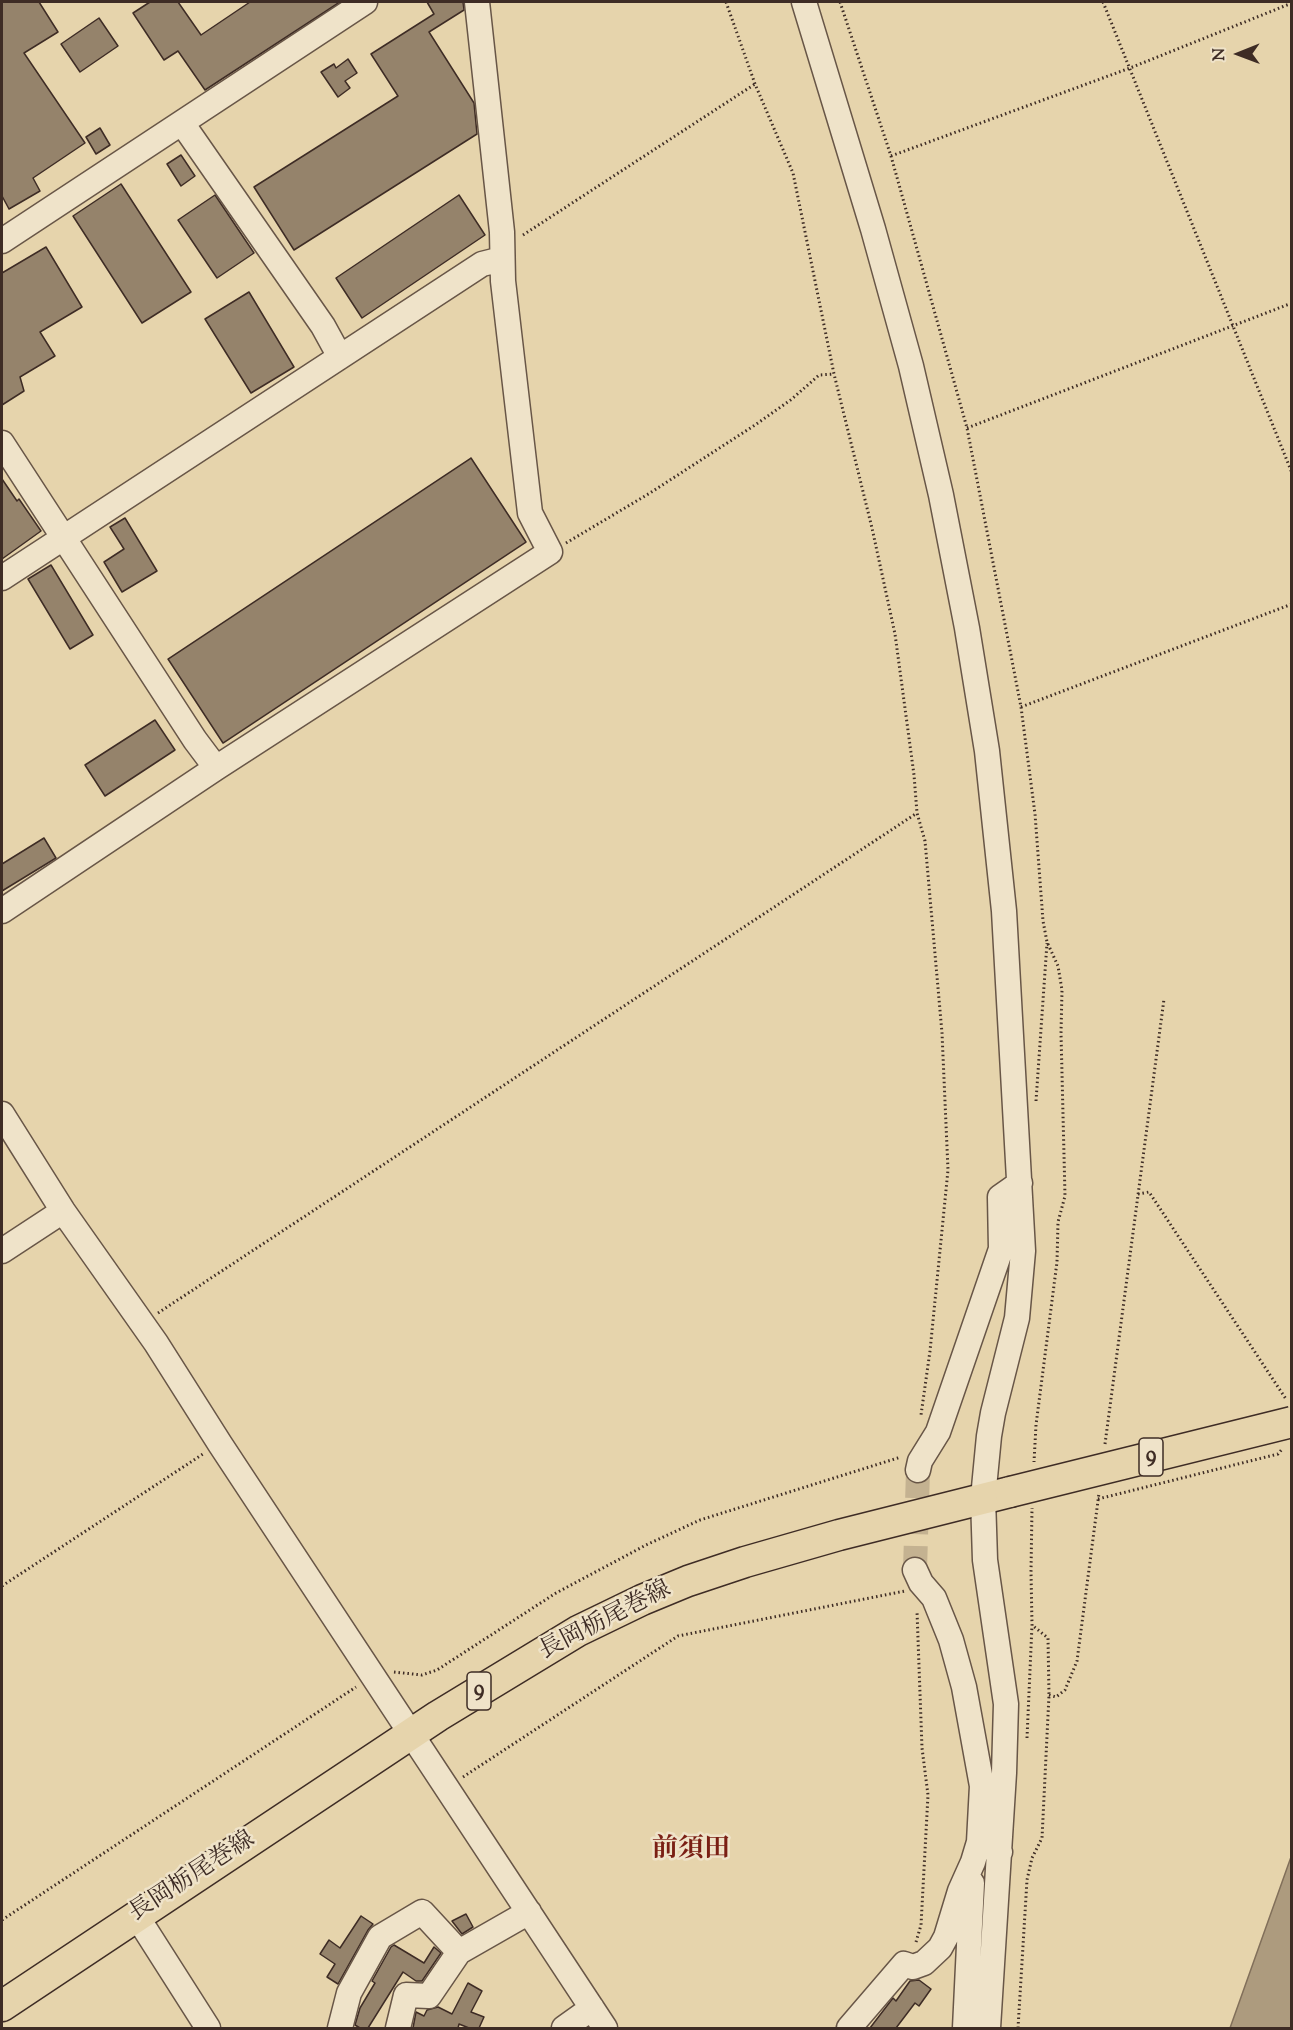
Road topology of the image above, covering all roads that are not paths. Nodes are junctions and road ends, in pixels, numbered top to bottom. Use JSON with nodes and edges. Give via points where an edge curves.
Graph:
{"nodes":[{"id":1,"x":365,"y":2,"type":"edge"},
{"id":2,"x":477,"y":2,"type":"edge"},
{"id":3,"x":804,"y":2,"type":"edge"},
{"id":4,"x":182,"y":123,"type":"junction"},
{"id":5,"x":2,"y":240,"type":"edge"},
{"id":6,"x":502,"y":259,"type":"junction"},
{"id":7,"x":340,"y":357,"type":"junction"},
{"id":8,"x":2,"y":443,"type":"edge"},
{"id":9,"x":64,"y":538,"type":"junction"},
{"id":10,"x":2,"y":578,"type":"edge"},
{"id":11,"x":216,"y":768,"type":"junction"},
{"id":12,"x":2,"y":911,"type":"edge"},
{"id":13,"x":2,"y":1114,"type":"edge"},
{"id":14,"x":1020,"y":1182,"type":"junction"},
{"id":15,"x":63,"y":1211,"type":"junction"},
{"id":16,"x":2,"y":1251,"type":"edge"},
{"id":17,"x":1288,"y":1435,"type":"edge"},
{"id":18,"x":910,"y":1463,"type":"road end"},
{"id":19,"x":997,"y":1495,"type":"junction"},
{"id":20,"x":916,"y":1581,"type":"tunnel mouth"},
{"id":21,"x":412,"y":1733,"type":"junction"},
{"id":22,"x":984,"y":1852,"type":"junction"},
{"id":23,"x":529,"y":1912,"type":"junction"},
{"id":24,"x":136,"y":1915,"type":"junction"},
{"id":25,"x":459,"y":1952,"type":"junction"},
{"id":26,"x":2,"y":2006,"type":"edge"},
{"id":27,"x":592,"y":2008,"type":"junction"},
{"id":28,"x":208,"y":2028,"type":"edge"},
{"id":29,"x":340,"y":2028,"type":"edge"},
{"id":30,"x":398,"y":2028,"type":"edge"},
{"id":31,"x":564,"y":2028,"type":"edge"},
{"id":32,"x":605,"y":2028,"type":"edge"},
{"id":33,"x":849,"y":2028,"type":"edge"},
{"id":34,"x":964,"y":2028,"type":"edge"},
{"id":35,"x":988,"y":2028,"type":"edge"}],
"edges":[{"from":1,"to":4,"type":"street"},
{"from":2,"to":6,"type":"street"},
{"from":3,"to":14,"type":"street","via":[[911,366],[968,628],[987,751],[1004,911]]},
{"from":4,"to":5,"type":"street"},
{"from":4,"to":7,"type":"street","via":[[323,326]]},
{"from":6,"to":7,"type":"street","via":[[482,264]]},
{"from":6,"to":11,"type":"street","via":[[530,513],[550,552]]},
{"from":7,"to":9,"type":"street"},
{"from":8,"to":9,"type":"street"},
{"from":9,"to":10,"type":"street"},
{"from":9,"to":11,"type":"street"},
{"from":11,"to":12,"type":"street"},
{"from":13,"to":15,"type":"street"},
{"from":14,"to":18,"type":"street","via":[[1000,1197],[1001,1249],[938,1432],[920,1461]]},
{"from":14,"to":19,"type":"street","via":[[1023,1251],[1017,1318],[989,1436]]},
{"from":15,"to":16,"type":"street"},
{"from":15,"to":21,"type":"street","via":[[142,1323]]},
{"from":17,"to":19,"type":"main road","name":"長岡栃尾巻線","number":"9","bridge":true},
{"from":19,"to":21,"type":"main road","name":"長岡栃尾巻線","number":"9","via":[[839,1535],[688,1581],[578,1630]]},
{"from":19,"to":22,"type":"street","via":[[985,1560],[1006,1704],[1004,1773]]},
{"from":20,"to":22,"type":"street","via":[[934,1598],[964,1688],[982,1786]]},
{"from":21,"to":23,"type":"street"},
{"from":21,"to":24,"type":"main road","name":"長岡栃尾巻線","number":"9"},
{"from":22,"to":33,"type":"street","via":[[960,1891],[940,1948],[924,1964],[904,1964]]},
{"from":22,"to":34,"type":"street"},
{"from":22,"to":35,"type":"street"},
{"from":23,"to":25,"type":"street"},
{"from":23,"to":27,"type":"street"},
{"from":24,"to":26,"type":"main road","name":"長岡栃尾巻線","number":"9"},
{"from":24,"to":28,"type":"street"},
{"from":25,"to":29,"type":"street","via":[[422,1912],[380,1937],[350,1993]]},
{"from":25,"to":30,"type":"street","via":[[429,1996],[406,1995]]},
{"from":27,"to":31,"type":"street"},
{"from":27,"to":32,"type":"street"}]}
